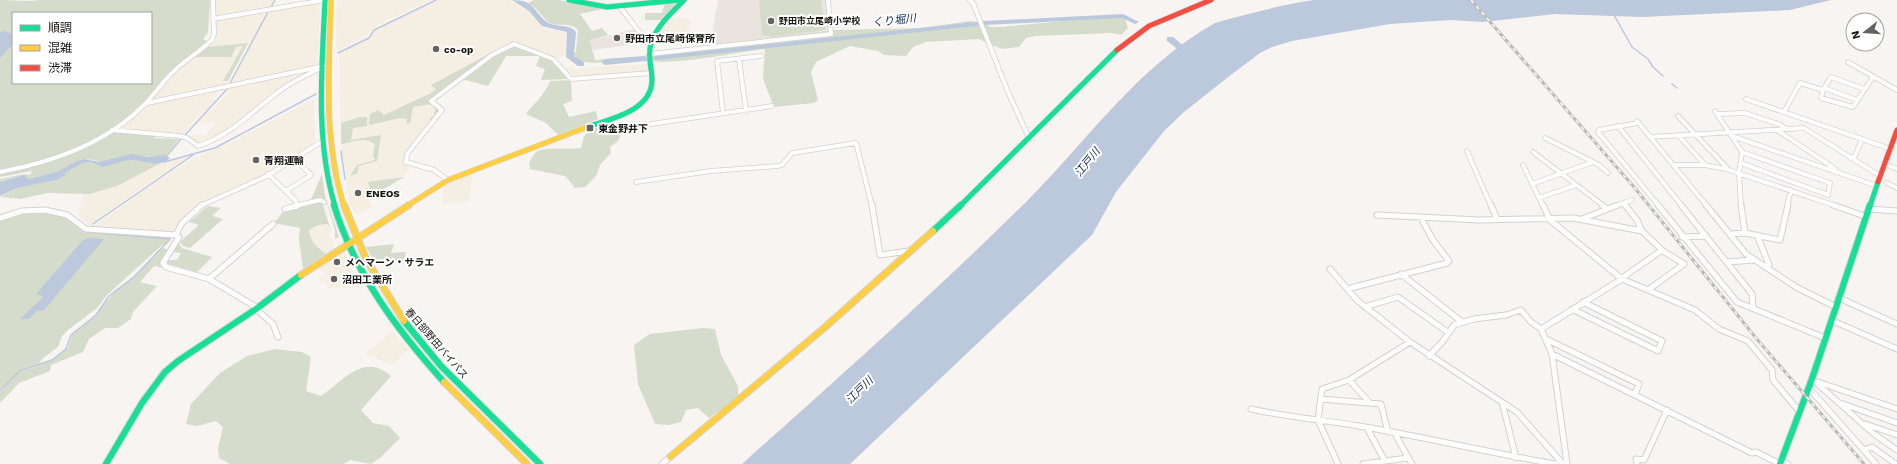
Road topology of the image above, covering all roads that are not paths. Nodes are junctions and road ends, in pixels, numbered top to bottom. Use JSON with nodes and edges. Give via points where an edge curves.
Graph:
{"nodes":[{"id":1,"x":213,"y":0,"type":"edge"},
{"id":2,"x":324,"y":0,"type":"edge"},
{"id":3,"x":331,"y":0,"type":"edge"},
{"id":4,"x":569,"y":0,"type":"edge"},
{"id":5,"x":680,"y":0,"type":"edge"},
{"id":6,"x":684,"y":0,"type":"edge"},
{"id":7,"x":828,"y":0,"type":"edge"},
{"id":8,"x":969,"y":0,"type":"edge"},
{"id":9,"x":1211,"y":0,"type":"edge"},
{"id":10,"x":620,"y":7,"type":"junction"},
{"id":11,"x":213,"y":20,"type":"junction"},
{"id":12,"x":650,"y":54,"type":"junction"},
{"id":13,"x":761,"y":56,"type":"dead end"},
{"id":14,"x":739,"y":59,"type":"junction"},
{"id":15,"x":1848,"y":62,"type":"dead end"},
{"id":16,"x":327,"y":65,"type":"junction"},
{"id":17,"x":652,"y":73,"type":"junction"},
{"id":18,"x":1873,"y":77,"type":"junction"},
{"id":19,"x":1824,"y":89,"type":"junction"},
{"id":20,"x":1864,"y":89,"type":"junction"},
{"id":21,"x":1897,"y":90,"type":"edge"},
{"id":22,"x":1746,"y":99,"type":"dead end"},
{"id":23,"x":1857,"y":100,"type":"junction"},
{"id":24,"x":147,"y":103,"type":"junction"},
{"id":25,"x":772,"y":106,"type":"dead end"},
{"id":26,"x":746,"y":111,"type":"junction"},
{"id":27,"x":1784,"y":112,"type":"junction"},
{"id":28,"x":723,"y":113,"type":"junction"},
{"id":29,"x":1678,"y":116,"type":"dead end"},
{"id":30,"x":651,"y":124,"type":"dead end"},
{"id":31,"x":1618,"y":126,"type":"junction"},
{"id":32,"x":1786,"y":129,"type":"junction"},
{"id":33,"x":112,"y":130,"type":"junction"},
{"id":34,"x":1776,"y":130,"type":"junction"},
{"id":35,"x":1897,"y":130,"type":"edge"},
{"id":36,"x":1731,"y":134,"type":"junction"},
{"id":37,"x":1696,"y":135,"type":"junction"},
{"id":38,"x":1679,"y":136,"type":"junction"},
{"id":39,"x":1650,"y":137,"type":"junction"},
{"id":40,"x":1029,"y":138,"type":"junction"},
{"id":41,"x":1545,"y":138,"type":"dead end"},
{"id":42,"x":1862,"y":139,"type":"junction"},
{"id":43,"x":324,"y":140,"type":"junction"},
{"id":44,"x":1890,"y":149,"type":"junction"},
{"id":45,"x":1467,"y":151,"type":"dead end"},
{"id":46,"x":1533,"y":152,"type":"dead end"},
{"id":47,"x":1742,"y":152,"type":"junction"},
{"id":48,"x":294,"y":158,"type":"junction"},
{"id":49,"x":1851,"y":158,"type":"junction"},
{"id":50,"x":1594,"y":162,"type":"junction"},
{"id":51,"x":1740,"y":164,"type":"junction"},
{"id":52,"x":1885,"y":164,"type":"junction"},
{"id":53,"x":1523,"y":165,"type":"dead end"},
{"id":54,"x":1675,"y":165,"type":"junction"},
{"id":55,"x":1705,"y":165,"type":"junction"},
{"id":56,"x":1897,"y":169,"type":"edge"},
{"id":57,"x":1729,"y":170,"type":"junction"},
{"id":58,"x":0,"y":172,"type":"edge"},
{"id":59,"x":1837,"y":172,"type":"junction"},
{"id":60,"x":1561,"y":173,"type":"junction"},
{"id":61,"x":1608,"y":173,"type":"dead end"},
{"id":62,"x":1739,"y":173,"type":"junction"},
{"id":63,"x":268,"y":174,"type":"junction"},
{"id":64,"x":1880,"y":176,"type":"junction"},
{"id":65,"x":448,"y":180,"type":"junction"},
{"id":66,"x":636,"y":182,"type":"dead end"},
{"id":67,"x":1887,"y":183,"type":"dead end"},
{"id":68,"x":1532,"y":184,"type":"junction"},
{"id":69,"x":1576,"y":185,"type":"junction"},
{"id":70,"x":1876,"y":186,"type":"junction"},
{"id":71,"x":1897,"y":188,"type":"edge"},
{"id":72,"x":1791,"y":190,"type":"junction"},
{"id":73,"x":286,"y":191,"type":"junction"},
{"id":74,"x":1539,"y":198,"type":"junction"},
{"id":75,"x":1632,"y":200,"type":"dead end"},
{"id":76,"x":324,"y":202,"type":"dead end"},
{"id":77,"x":1623,"y":203,"type":"junction"},
{"id":78,"x":296,"y":207,"type":"junction"},
{"id":79,"x":285,"y":209,"type":"dead end"},
{"id":80,"x":1606,"y":209,"type":"junction"},
{"id":81,"x":1869,"y":209,"type":"junction"},
{"id":82,"x":1897,"y":211,"type":"edge"},
{"id":83,"x":1377,"y":215,"type":"dead end"},
{"id":84,"x":1867,"y":217,"type":"junction"},
{"id":85,"x":0,"y":218,"type":"edge"},
{"id":86,"x":1421,"y":218,"type":"junction"},
{"id":87,"x":1549,"y":218,"type":"junction"},
{"id":88,"x":1582,"y":219,"type":"junction"},
{"id":89,"x":1498,"y":220,"type":"junction"},
{"id":90,"x":273,"y":224,"type":"dead end"},
{"id":91,"x":1642,"y":231,"type":"junction"},
{"id":92,"x":1745,"y":233,"type":"junction"},
{"id":93,"x":1730,"y":234,"type":"junction"},
{"id":94,"x":176,"y":235,"type":"junction"},
{"id":95,"x":1757,"y":235,"type":"junction"},
{"id":96,"x":1706,"y":236,"type":"junction"},
{"id":97,"x":1682,"y":237,"type":"junction"},
{"id":98,"x":354,"y":240,"type":"junction"},
{"id":99,"x":348,"y":244,"type":"junction"},
{"id":100,"x":1662,"y":250,"type":"junction"},
{"id":101,"x":909,"y":251,"type":"junction"},
{"id":102,"x":1754,"y":260,"type":"junction"},
{"id":103,"x":1727,"y":262,"type":"junction"},
{"id":104,"x":1765,"y":267,"type":"junction"},
{"id":105,"x":1330,"y":269,"type":"dead end"},
{"id":106,"x":1401,"y":274,"type":"junction"},
{"id":107,"x":1622,"y":278,"type":"junction"},
{"id":108,"x":209,"y":279,"type":"junction"},
{"id":109,"x":1347,"y":289,"type":"junction"},
{"id":110,"x":1648,"y":290,"type":"junction"},
{"id":111,"x":1839,"y":298,"type":"junction"},
{"id":112,"x":1583,"y":302,"type":"junction"},
{"id":113,"x":1365,"y":307,"type":"junction"},
{"id":114,"x":257,"y":308,"type":"junction"},
{"id":115,"x":1753,"y":308,"type":"junction"},
{"id":116,"x":1836,"y":308,"type":"junction"},
{"id":117,"x":1572,"y":309,"type":"junction"},
{"id":118,"x":1831,"y":320,"type":"junction"},
{"id":119,"x":1462,"y":322,"type":"junction"},
{"id":120,"x":1621,"y":322,"type":"junction"},
{"id":121,"x":1897,"y":324,"type":"edge"},
{"id":122,"x":1541,"y":329,"type":"junction"},
{"id":123,"x":1616,"y":330,"type":"junction"},
{"id":124,"x":1449,"y":333,"type":"junction"},
{"id":125,"x":278,"y":337,"type":"dead end"},
{"id":126,"x":1825,"y":338,"type":"junction"},
{"id":127,"x":1546,"y":339,"type":"junction"},
{"id":128,"x":1410,"y":342,"type":"junction"},
{"id":129,"x":1897,"y":349,"type":"edge"},
{"id":130,"x":1552,"y":354,"type":"junction"},
{"id":131,"x":1429,"y":356,"type":"junction"},
{"id":132,"x":1812,"y":379,"type":"junction"},
{"id":133,"x":1349,"y":380,"type":"junction"},
{"id":134,"x":1809,"y":388,"type":"junction"},
{"id":135,"x":1634,"y":394,"type":"junction"},
{"id":136,"x":1321,"y":399,"type":"junction"},
{"id":137,"x":1502,"y":402,"type":"junction"},
{"id":138,"x":1837,"y":402,"type":"junction"},
{"id":139,"x":1370,"y":403,"type":"junction"},
{"id":140,"x":1251,"y":409,"type":"dead end"},
{"id":141,"x":1897,"y":409,"type":"edge"},
{"id":142,"x":1667,"y":410,"type":"junction"},
{"id":143,"x":1799,"y":411,"type":"junction"},
{"id":144,"x":1318,"y":420,"type":"junction"},
{"id":145,"x":1862,"y":423,"type":"junction"},
{"id":146,"x":1897,"y":423,"type":"edge"},
{"id":147,"x":1367,"y":428,"type":"junction"},
{"id":148,"x":1388,"y":432,"type":"junction"},
{"id":149,"x":1395,"y":434,"type":"junction"},
{"id":150,"x":1897,"y":435,"type":"edge"},
{"id":151,"x":1864,"y":450,"type":"junction"},
{"id":152,"x":1897,"y":450,"type":"edge"},
{"id":153,"x":670,"y":458,"type":"joint"},
{"id":154,"x":1408,"y":458,"type":"junction"},
{"id":155,"x":1516,"y":458,"type":"junction"},
{"id":156,"x":1385,"y":461,"type":"junction"},
{"id":157,"x":1781,"y":463,"type":"edge"},
{"id":158,"x":106,"y":464,"type":"edge"},
{"id":159,"x":527,"y":464,"type":"edge"},
{"id":160,"x":540,"y":464,"type":"edge"},
{"id":161,"x":662,"y":464,"type":"edge"},
{"id":162,"x":1338,"y":464,"type":"edge"},
{"id":163,"x":1363,"y":464,"type":"edge"},
{"id":164,"x":1412,"y":464,"type":"edge"},
{"id":165,"x":1556,"y":464,"type":"edge"},
{"id":166,"x":1563,"y":464,"type":"edge"},
{"id":167,"x":1567,"y":464,"type":"edge"},
{"id":168,"x":1637,"y":464,"type":"edge"},
{"id":169,"x":1788,"y":464,"type":"edge"},
{"id":170,"x":1876,"y":464,"type":"edge"},
{"id":171,"x":1896,"y":464,"type":"edge"}],
"edges":[{"from":1,"to":11,"type":"street"},
{"from":2,"to":11,"type":"street"},
{"from":2,"to":16,"type":"main road","name":"春日部野田バイパス"},
{"from":3,"to":16,"type":"main road","name":"春日部野田バイパス"},
{"from":4,"to":10,"type":"main road"},
{"from":5,"to":10,"type":"main road"},
{"from":6,"to":12,"type":"main road","via":[[658,32]]},
{"from":7,"to":12,"type":"street","via":[[832,34]]},
{"from":8,"to":40,"type":"street","via":[[973,3],[1011,100]]},
{"from":9,"to":40,"type":"main road","via":[[1167,16],[1131,38]]},
{"from":10,"to":12,"type":"street"},
{"from":11,"to":24,"type":"street","via":[[212,40],[175,70]]},
{"from":12,"to":17,"type":"main road"},
{"from":13,"to":14,"type":"street"},
{"from":14,"to":26,"type":"street"},
{"from":14,"to":28,"type":"street","via":[[717,61]]},
{"from":15,"to":18,"type":"street"},
{"from":16,"to":24,"type":"street"},
{"from":16,"to":33,"type":"street","via":[[281,90],[233,130],[208,144],[198,146],[180,136]]},
{"from":16,"to":43,"type":"main road","name":"春日部野田バイパス"},
{"from":16,"to":98,"type":"main road","name":"春日部野田バイパス","via":[[334,165],[343,211]]},
{"from":17,"to":65,"type":"main road","via":[[653,86],[649,96],[630,110]]},
{"from":17,"to":65,"type":"street","via":[[571,79],[553,59],[514,44],[492,55],[431,101],[442,110],[407,154],[406,162],[434,170]]},
{"from":18,"to":20,"type":"street"},
{"from":18,"to":21,"type":"street"},
{"from":19,"to":20,"type":"street","via":[[1831,77]]},
{"from":19,"to":23,"type":"street"},
{"from":19,"to":23,"type":"street","via":[[1821,98],[1849,107],[1853,107]]},
{"from":19,"to":27,"type":"street","via":[[1800,83]]},
{"from":20,"to":23,"type":"street"},
{"from":22,"to":27,"type":"street"},
{"from":24,"to":33,"type":"street"},
{"from":25,"to":26,"type":"street"},
{"from":26,"to":28,"type":"street"},
{"from":27,"to":42,"type":"street"},
{"from":28,"to":30,"type":"street"},
{"from":29,"to":37,"type":"street"},
{"from":31,"to":39,"type":"street","via":[[1637,121]]},
{"from":31,"to":96,"type":"street"},
{"from":31,"to":97,"type":"street","via":[[1598,132]]},
{"from":32,"to":34,"type":"street"},
{"from":32,"to":36,"type":"street","via":[[1745,113],[1716,112]]},
{"from":32,"to":49,"type":"street","via":[[1806,129]]},
{"from":33,"to":58,"type":"street","via":[[82,148],[52,161]]},
{"from":34,"to":36,"type":"street"},
{"from":34,"to":59,"type":"street"},
{"from":35,"to":44,"type":"main road"},
{"from":36,"to":37,"type":"street"},
{"from":36,"to":47,"type":"street"},
{"from":36,"to":59,"type":"street"},
{"from":37,"to":38,"type":"street"},
{"from":37,"to":57,"type":"street"},
{"from":38,"to":39,"type":"street"},
{"from":38,"to":55,"type":"street"},
{"from":39,"to":54,"type":"street"},
{"from":40,"to":101,"type":"main road","via":[[960,206]]},
{"from":41,"to":50,"type":"street"},
{"from":42,"to":44,"type":"street"},
{"from":42,"to":49,"type":"street","via":[[1855,156]]},
{"from":43,"to":48,"type":"street"},
{"from":43,"to":99,"type":"main road","name":"春日部野田バイパス","via":[[331,194]]},
{"from":44,"to":52,"type":"main road"},
{"from":45,"to":89,"type":"street"},
{"from":46,"to":60,"type":"street"},
{"from":47,"to":51,"type":"street"},
{"from":47,"to":51,"type":"street","via":[[1830,183],[1828,195]]},
{"from":48,"to":63,"type":"street"},
{"from":48,"to":73,"type":"street","via":[[311,175]]},
{"from":49,"to":64,"type":"street"},
{"from":50,"to":60,"type":"street"},
{"from":50,"to":61,"type":"street"},
{"from":51,"to":62,"type":"street"},
{"from":52,"to":56,"type":"street"},
{"from":52,"to":64,"type":"main road"},
{"from":53,"to":68,"type":"street"},
{"from":54,"to":55,"type":"street"},
{"from":54,"to":93,"type":"street"},
{"from":55,"to":57,"type":"street"},
{"from":57,"to":62,"type":"street"},
{"from":59,"to":70,"type":"street"},
{"from":60,"to":68,"type":"street"},
{"from":60,"to":69,"type":"street"},
{"from":62,"to":72,"type":"street"},
{"from":62,"to":92,"type":"street"},
{"from":63,"to":73,"type":"street"},
{"from":63,"to":94,"type":"street","via":[[193,210],[180,225]]},
{"from":64,"to":70,"type":"main road"},
{"from":65,"to":98,"type":"main road"},
{"from":66,"to":101,"type":"street","via":[[711,171],[771,167],[782,165],[792,153],[856,143],[872,204],[880,255]]},
{"from":67,"to":71,"type":"street"},
{"from":68,"to":74,"type":"street"},
{"from":69,"to":74,"type":"street"},
{"from":69,"to":80,"type":"street"},
{"from":70,"to":81,"type":"main road"},
{"from":72,"to":84,"type":"street"},
{"from":72,"to":95,"type":"street","via":[[1780,240]]},
{"from":73,"to":78,"type":"street","via":[[296,201]]},
{"from":74,"to":87,"type":"street"},
{"from":75,"to":77,"type":"street"},
{"from":76,"to":78,"type":"street","via":[[320,200]]},
{"from":77,"to":80,"type":"street"},
{"from":77,"to":91,"type":"street","via":[[1637,220]]},
{"from":78,"to":79,"type":"street"},
{"from":80,"to":88,"type":"street"},
{"from":81,"to":82,"type":"street"},
{"from":81,"to":84,"type":"main road"},
{"from":83,"to":86,"type":"street"},
{"from":84,"to":111,"type":"main road"},
{"from":85,"to":94,"type":"street","via":[[36,209],[74,217],[86,229]]},
{"from":86,"to":89,"type":"street"},
{"from":86,"to":106,"type":"street","via":[[1449,261]]},
{"from":87,"to":88,"type":"street"},
{"from":87,"to":89,"type":"street"},
{"from":87,"to":107,"type":"street"},
{"from":88,"to":91,"type":"street"},
{"from":90,"to":108,"type":"street"},
{"from":91,"to":100,"type":"street"},
{"from":92,"to":93,"type":"street"},
{"from":92,"to":95,"type":"street"},
{"from":93,"to":102,"type":"street"},
{"from":94,"to":108,"type":"street","via":[[179,237],[163,263],[166,267]]},
{"from":95,"to":104,"type":"street","via":[[1769,265]]},
{"from":96,"to":97,"type":"street"},
{"from":96,"to":103,"type":"street"},
{"from":97,"to":115,"type":"street","via":[[1737,302]]},
{"from":98,"to":99,"type":"main road"},
{"from":98,"to":160,"type":"main road","name":"春日部野田バイパス","via":[[402,320],[456,381]]},
{"from":99,"to":114,"type":"main road","via":[[298,276]]},
{"from":99,"to":159,"type":"main road","name":"春日部野田バイパス","via":[[369,284],[395,324],[448,387]]},
{"from":100,"to":107,"type":"street"},
{"from":100,"to":110,"type":"street","via":[[1684,264]]},
{"from":101,"to":153,"type":"main road","via":[[824,329]]},
{"from":102,"to":103,"type":"street"},
{"from":102,"to":104,"type":"street"},
{"from":103,"to":115,"type":"street","via":[[1752,294]]},
{"from":104,"to":116,"type":"street"},
{"from":105,"to":109,"type":"street"},
{"from":106,"to":109,"type":"street"},
{"from":106,"to":119,"type":"street"},
{"from":107,"to":110,"type":"street"},
{"from":107,"to":112,"type":"street"},
{"from":108,"to":114,"type":"street"},
{"from":109,"to":113,"type":"street"},
{"from":110,"to":143,"type":"street","via":[[1695,310],[1718,329],[1748,342],[1772,370],[1772,380]]},
{"from":111,"to":116,"type":"main road"},
{"from":111,"to":121,"type":"street"},
{"from":112,"to":117,"type":"street"},
{"from":112,"to":120,"type":"street"},
{"from":113,"to":124,"type":"street","via":[[1398,297]]},
{"from":113,"to":128,"type":"street"},
{"from":114,"to":125,"type":"street","via":[[273,324]]},
{"from":114,"to":158,"type":"main road","via":[[164,372],[142,403]]},
{"from":115,"to":126,"type":"street"},
{"from":116,"to":118,"type":"main road"},
{"from":117,"to":122,"type":"street"},
{"from":117,"to":123,"type":"street"},
{"from":118,"to":126,"type":"main road"},
{"from":118,"to":129,"type":"street"},
{"from":119,"to":122,"type":"street","via":[[1521,310]]},
{"from":119,"to":124,"type":"street","via":[[1454,325]]},
{"from":120,"to":123,"type":"street"},
{"from":120,"to":123,"type":"street","via":[[1662,341],[1658,351]]},
{"from":122,"to":127,"type":"street","via":[[1540,332]]},
{"from":124,"to":131,"type":"street"},
{"from":126,"to":132,"type":"main road"},
{"from":127,"to":130,"type":"street"},
{"from":127,"to":135,"type":"street","via":[[1639,384]]},
{"from":128,"to":131,"type":"street"},
{"from":128,"to":133,"type":"street"},
{"from":130,"to":135,"type":"street"},
{"from":130,"to":167,"type":"street"},
{"from":131,"to":137,"type":"street"},
{"from":132,"to":134,"type":"main road"},
{"from":132,"to":138,"type":"street"},
{"from":132,"to":141,"type":"street"},
{"from":133,"to":136,"type":"street","via":[[1325,386]]},
{"from":133,"to":139,"type":"street"},
{"from":134,"to":143,"type":"main road"},
{"from":134,"to":151,"type":"street"},
{"from":135,"to":142,"type":"street"},
{"from":136,"to":139,"type":"street"},
{"from":136,"to":144,"type":"street"},
{"from":137,"to":155,"type":"street"},
{"from":137,"to":166,"type":"street","via":[[1517,412]]},
{"from":138,"to":145,"type":"street"},
{"from":138,"to":146,"type":"street"},
{"from":139,"to":148,"type":"street","via":[[1381,404]]},
{"from":140,"to":144,"type":"street"},
{"from":142,"to":157,"type":"street","via":[[1752,453],[1756,452]]},
{"from":142,"to":168,"type":"street","via":[[1644,460],[1636,460]]},
{"from":143,"to":157,"type":"main road"},
{"from":144,"to":147,"type":"street"},
{"from":144,"to":162,"type":"street"},
{"from":145,"to":150,"type":"street"},
{"from":145,"to":152,"type":"street"},
{"from":147,"to":148,"type":"street"},
{"from":147,"to":156,"type":"street"},
{"from":148,"to":149,"type":"street"},
{"from":149,"to":154,"type":"street"},
{"from":149,"to":155,"type":"street"},
{"from":151,"to":170,"type":"street"},
{"from":151,"to":171,"type":"street","via":[[1872,447]]},
{"from":153,"to":161,"type":"street"},
{"from":154,"to":156,"type":"street"},
{"from":154,"to":164,"type":"street"},
{"from":155,"to":165,"type":"street"},
{"from":156,"to":163,"type":"street"},
{"from":157,"to":169,"type":"street"}]}
